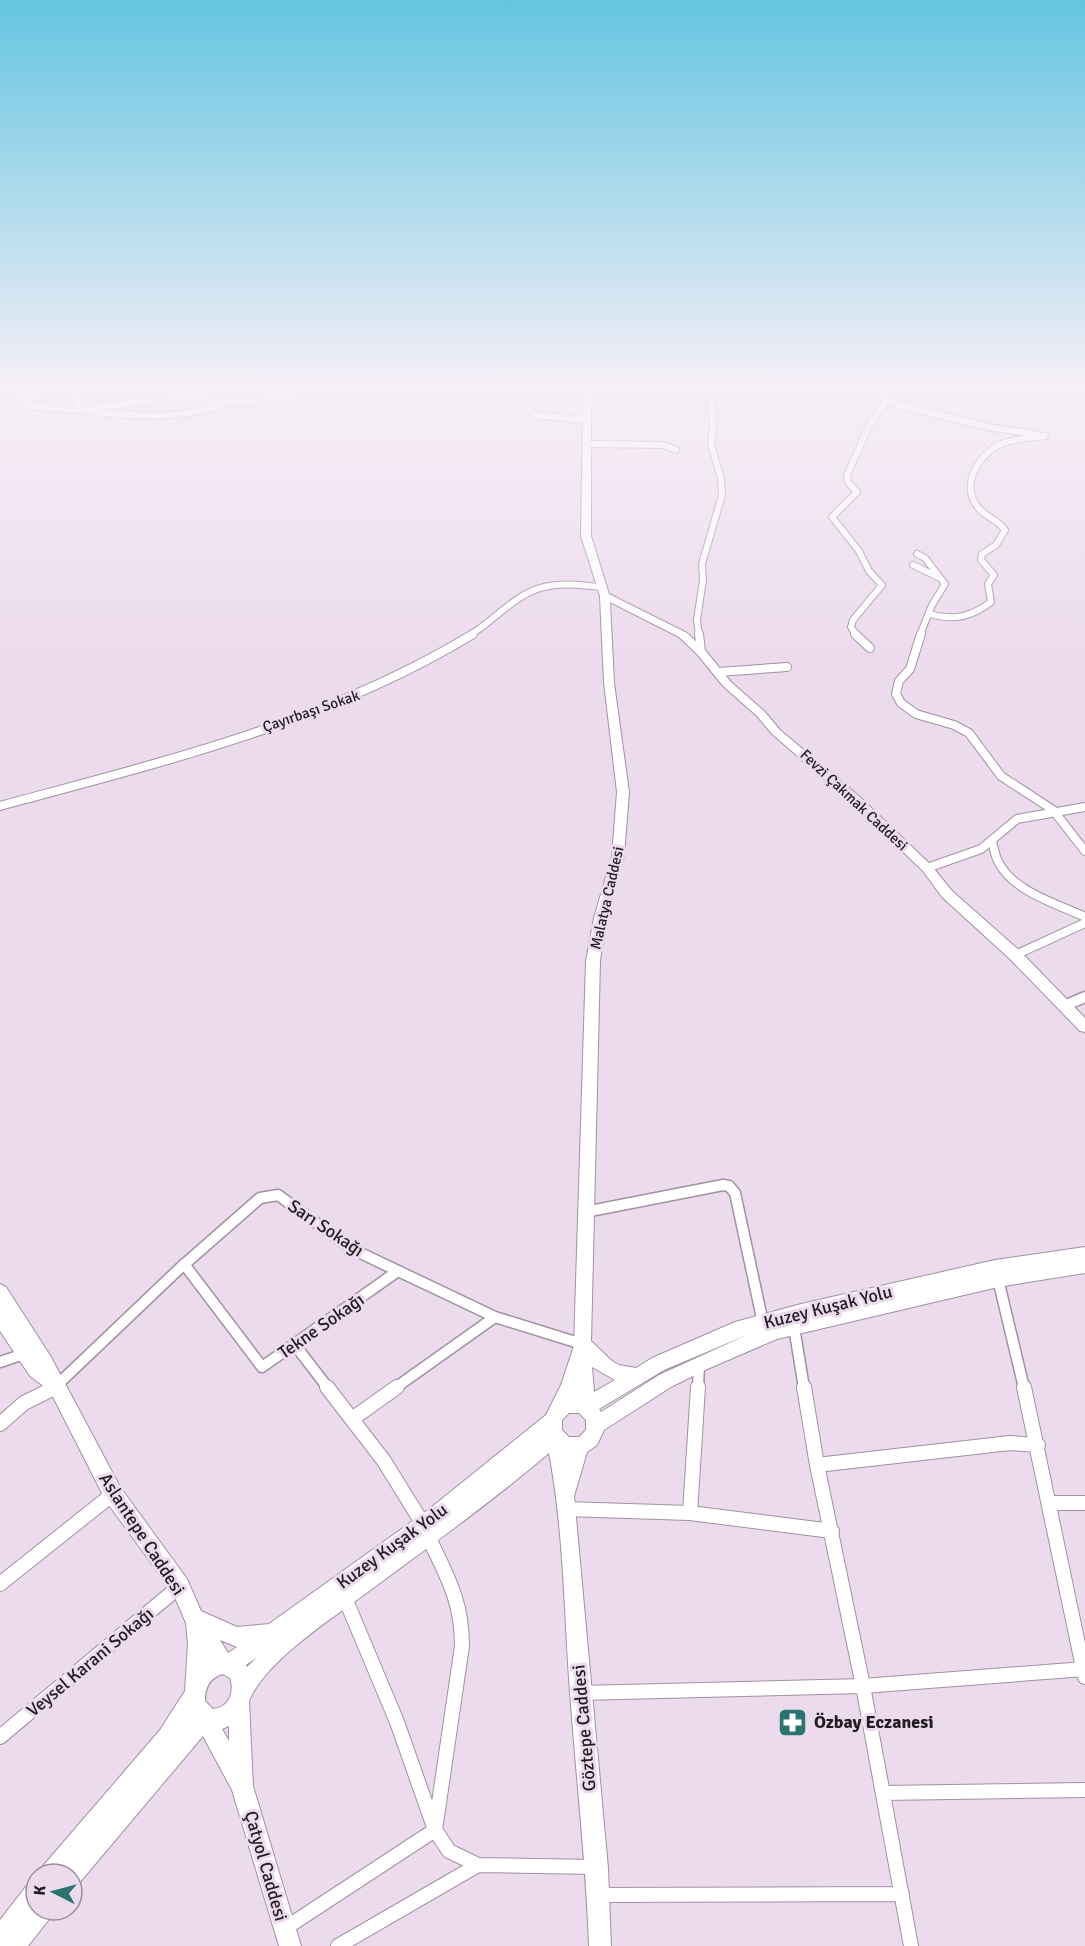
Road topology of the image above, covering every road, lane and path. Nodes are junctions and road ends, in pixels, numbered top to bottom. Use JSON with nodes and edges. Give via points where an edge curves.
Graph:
{"nodes":[{"id":1,"x":587,"y":476,"type":"edge"},
{"id":2,"x":720,"y":476,"type":"edge"},
{"id":3,"x":847,"y":476,"type":"edge"},
{"id":4,"x":973,"y":476,"type":"edge"},
{"id":5,"x":917,"y":554,"type":"dead end"},
{"id":6,"x":913,"y":565,"type":"dead end"},
{"id":7,"x":943,"y":579,"type":"junction"},
{"id":8,"x":604,"y":592,"type":"junction"},
{"id":9,"x":930,"y":615,"type":"junction"},
{"id":10,"x":870,"y":648,"type":"dead end"},
{"id":11,"x":701,"y":652,"type":"junction"},
{"id":12,"x":787,"y":667,"type":"dead end"},
{"id":13,"x":719,"y":672,"type":"junction"},
{"id":14,"x":0,"y":806,"type":"edge"},
{"id":15,"x":1085,"y":807,"type":"edge"},
{"id":16,"x":1056,"y":812,"type":"junction"},
{"id":17,"x":992,"y":841,"type":"junction"},
{"id":18,"x":1085,"y":851,"type":"edge"},
{"id":19,"x":927,"y":868,"type":"junction"},
{"id":20,"x":1085,"y":917,"type":"edge"},
{"id":21,"x":1085,"y":923,"type":"edge"},
{"id":22,"x":1015,"y":955,"type":"junction"},
{"id":23,"x":1085,"y":997,"type":"edge"},
{"id":24,"x":1066,"y":1005,"type":"junction"},
{"id":25,"x":1085,"y":1027,"type":"edge"},
{"id":26,"x":585,"y":1212,"type":"junction"},
{"id":27,"x":1085,"y":1254,"type":"edge"},
{"id":28,"x":184,"y":1264,"type":"junction"},
{"id":29,"x":1085,"y":1266,"type":"edge"},
{"id":30,"x":398,"y":1271,"type":"junction"},
{"id":31,"x":996,"y":1273,"type":"junction"},
{"id":32,"x":0,"y":1293,"type":"edge"},
{"id":33,"x":0,"y":1316,"type":"edge"},
{"id":34,"x":495,"y":1317,"type":"junction"},
{"id":35,"x":763,"y":1323,"type":"junction"},
{"id":36,"x":794,"y":1327,"type":"junction"},
{"id":37,"x":582,"y":1344,"type":"junction"},
{"id":38,"x":295,"y":1345,"type":"junction"},
{"id":39,"x":24,"y":1354,"type":"junction"},
{"id":40,"x":0,"y":1362,"type":"edge"},
{"id":41,"x":699,"y":1364,"type":"junction"},
{"id":42,"x":636,"y":1376,"type":"junction"},
{"id":43,"x":56,"y":1387,"type":"junction"},
{"id":44,"x":586,"y":1407,"type":"junction"},
{"id":45,"x":352,"y":1419,"type":"junction"},
{"id":46,"x":555,"y":1422,"type":"junction"},
{"id":47,"x":0,"y":1424,"type":"edge"},
{"id":48,"x":596,"y":1425,"type":"junction"},
{"id":49,"x":1038,"y":1445,"type":"junction"},
{"id":50,"x":580,"y":1446,"type":"junction"},
{"id":51,"x":535,"y":1452,"type":"junction"},
{"id":52,"x":561,"y":1462,"type":"junction"},
{"id":53,"x":817,"y":1465,"type":"junction"},
{"id":54,"x":113,"y":1494,"type":"junction"},
{"id":55,"x":1051,"y":1503,"type":"junction"},
{"id":56,"x":1085,"y":1503,"type":"edge"},
{"id":57,"x":566,"y":1509,"type":"junction"},
{"id":58,"x":690,"y":1513,"type":"junction"},
{"id":59,"x":425,"y":1530,"type":"junction"},
{"id":60,"x":832,"y":1532,"type":"junction"},
{"id":61,"x":0,"y":1584,"type":"edge"},
{"id":62,"x":180,"y":1586,"type":"junction"},
{"id":63,"x":345,"y":1598,"type":"junction"},
{"id":64,"x":194,"y":1618,"type":"junction"},
{"id":65,"x":272,"y":1634,"type":"junction"},
{"id":66,"x":226,"y":1665,"type":"junction"},
{"id":67,"x":1084,"y":1672,"type":"edge"},
{"id":68,"x":863,"y":1686,"type":"junction"},
{"id":69,"x":195,"y":1691,"type":"junction"},
{"id":70,"x":580,"y":1693,"type":"junction"},
{"id":71,"x":242,"y":1695,"type":"junction"},
{"id":72,"x":205,"y":1718,"type":"junction"},
{"id":73,"x":0,"y":1737,"type":"edge"},
{"id":74,"x":242,"y":1786,"type":"junction"},
{"id":75,"x":1085,"y":1790,"type":"edge"},
{"id":76,"x":883,"y":1793,"type":"junction"},
{"id":77,"x":435,"y":1830,"type":"junction"},
{"id":78,"x":61,"y":1862,"type":"edge"},
{"id":79,"x":82,"y":1862,"type":"edge"},
{"id":80,"x":478,"y":1864,"type":"junction"},
{"id":81,"x":597,"y":1868,"type":"junction"},
{"id":82,"x":902,"y":1894,"type":"junction"},
{"id":83,"x":598,"y":1895,"type":"junction"},
{"id":84,"x":24,"y":1907,"type":"edge"},
{"id":85,"x":33,"y":1922,"type":"edge"},
{"id":86,"x":0,"y":1938,"type":"edge"},
{"id":87,"x":287,"y":1938,"type":"edge"},
{"id":88,"x":14,"y":1946,"type":"edge"},
{"id":89,"x":338,"y":1946,"type":"edge"},
{"id":90,"x":600,"y":1946,"type":"edge"},
{"id":91,"x":911,"y":1946,"type":"edge"}],
"edges":[{"from":1,"to":8,"type":"street","name":"Malatya Caddesi","via":[[586,536]]},
{"from":2,"to":11,"type":"street","via":[[722,495],[702,564],[697,620]]},
{"from":3,"to":10,"type":"street","via":[[857,492],[832,517],[882,585],[851,627]]},
{"from":4,"to":9,"type":"street","via":[[970,495],[978,508],[1005,530],[996,545],[982,554],[981,560],[994,575],[988,588],[991,602],[960,619]]},
{"from":5,"to":7,"type":"street"},
{"from":6,"to":7,"type":"street"},
{"from":7,"to":9,"type":"street","via":[[945,585]]},
{"from":8,"to":11,"type":"street","name":"Fevzi Çakmak Caddesi","via":[[683,635]]},
{"from":8,"to":14,"type":"street","name":"Çayırbaşı Sokak","via":[[562,584],[541,587],[448,649],[341,702],[148,766]]},
{"from":8,"to":26,"type":"street","name":"Malatya Caddesi","via":[[609,683],[623,792],[618,856],[600,918],[593,962]]},
{"from":9,"to":16,"type":"street","via":[[910,669],[897,687],[899,699],[920,716],[967,732],[1011,786]]},
{"from":11,"to":13,"type":"street","name":"Fevzi Çakmak Caddesi"},
{"from":12,"to":13,"type":"street"},
{"from":13,"to":19,"type":"street","name":"Fevzi Çakmak Caddesi","via":[[776,732],[836,781]]},
{"from":15,"to":16,"type":"street"},
{"from":16,"to":17,"type":"street","via":[[1017,819]]},
{"from":16,"to":18,"type":"street"},
{"from":17,"to":19,"type":"street","via":[[981,849]]},
{"from":17,"to":20,"type":"street","via":[[999,863],[1010,876]]},
{"from":19,"to":22,"type":"street","name":"Fevzi Çakmak Caddesi","via":[[947,894]]},
{"from":21,"to":22,"type":"street"},
{"from":22,"to":24,"type":"street","name":"Fevzi Çakmak Caddesi"},
{"from":23,"to":24,"type":"street"},
{"from":24,"to":25,"type":"street","name":"Fevzi Çakmak Caddesi"},
{"from":26,"to":35,"type":"street","via":[[729,1186],[735,1193]]},
{"from":26,"to":37,"type":"street","name":"Malatya Caddesi"},
{"from":27,"to":31,"type":"street","name":"Kuzey Kuşak Yolu"},
{"from":28,"to":30,"type":"street","name":"Sarı Sokağı","via":[[260,1198],[278,1195],[352,1249]]},
{"from":28,"to":38,"type":"street","name":"Tekne Sokağı","via":[[262,1367]]},
{"from":28,"to":43,"type":"street","name":"Sarı Sokağı"},
{"from":29,"to":31,"type":"street","name":"Kuzey Kuşak Yolu"},
{"from":30,"to":34,"type":"street","name":"Sarı Sokağı"},
{"from":30,"to":38,"type":"street","name":"Tekne Sokağı"},
{"from":31,"to":35,"type":"street","name":"Kuzey Kuşak Yolu"},
{"from":31,"to":36,"type":"street","name":"Kuzey Kuşak Yolu"},
{"from":31,"to":49,"type":"street"},
{"from":32,"to":43,"type":"street","name":"Aslantepe Caddesi"},
{"from":33,"to":39,"type":"street"},
{"from":34,"to":37,"type":"street","name":"Sarı Sokağı"},
{"from":34,"to":45,"type":"street"},
{"from":35,"to":42,"type":"street","name":"Kuzey Kuşak Yolu","via":[[694,1347]]},
{"from":36,"to":41,"type":"street","name":"Kuzey Kuşak Yolu"},
{"from":36,"to":53,"type":"street"},
{"from":37,"to":42,"type":"street","via":[[602,1365],[621,1375]]},
{"from":37,"to":44,"type":"street"},
{"from":37,"to":46,"type":"street"},
{"from":38,"to":45,"type":"street"},
{"from":39,"to":40,"type":"street"},
{"from":39,"to":43,"type":"street"},
{"from":41,"to":48,"type":"street","name":"Kuzey Kuşak Yolu","via":[[634,1399]]},
{"from":41,"to":58,"type":"street"},
{"from":42,"to":44,"type":"street","name":"Kuzey Kuşak Yolu"},
{"from":43,"to":47,"type":"street","name":"Sarı Sokağı","via":[[24,1403]]},
{"from":43,"to":54,"type":"street","name":"Aslantepe Caddesi"},
{"from":44,"to":46,"type":"street","via":[[566,1405]]},
{"from":44,"to":48,"type":"street"},
{"from":45,"to":59,"type":"street","via":[[384,1461]]},
{"from":46,"to":50,"type":"street","via":[[566,1445]]},
{"from":46,"to":51,"type":"street","name":"Kuzey Kuşak Yolu"},
{"from":46,"to":52,"type":"street"},
{"from":46,"to":59,"type":"street","name":"Kuzey Kuşak Yolu"},
{"from":48,"to":50,"type":"street","via":[[591,1438]]},
{"from":49,"to":53,"type":"street","via":[[1010,1443]]},
{"from":49,"to":55,"type":"street"},
{"from":50,"to":57,"type":"street"},
{"from":51,"to":52,"type":"street"},
{"from":51,"to":59,"type":"street","name":"Kuzey Kuşak Yolu","via":[[507,1477]]},
{"from":52,"to":57,"type":"street"},
{"from":53,"to":60,"type":"street"},
{"from":54,"to":61,"type":"street"},
{"from":54,"to":62,"type":"street","name":"Aslantepe Caddesi"},
{"from":55,"to":56,"type":"street"},
{"from":55,"to":67,"type":"street"},
{"from":57,"to":58,"type":"street"},
{"from":57,"to":70,"type":"street","name":"Göztepe Caddesi"},
{"from":58,"to":60,"type":"street"},
{"from":59,"to":63,"type":"street","name":"Kuzey Kuşak Yolu"},
{"from":59,"to":65,"type":"street","name":"Kuzey Kuşak Yolu"},
{"from":59,"to":77,"type":"street","via":[[457,1598],[462,1624]]},
{"from":60,"to":68,"type":"street"},
{"from":62,"to":64,"type":"street","name":"Aslantepe Caddesi"},
{"from":62,"to":73,"type":"street","name":"Veysel Karani Sokağı"},
{"from":63,"to":71,"type":"street","name":"Kuzey Kuşak Yolu","via":[[283,1644]]},
{"from":63,"to":77,"type":"street","via":[[397,1722]]},
{"from":64,"to":65,"type":"street","via":[[237,1637]]},
{"from":64,"to":66,"type":"street"},
{"from":64,"to":69,"type":"street","via":[[198,1644]]},
{"from":65,"to":66,"type":"street","name":"Kuzey Kuşak Yolu"},
{"from":66,"to":69,"type":"street","via":[[207,1670]]},
{"from":66,"to":71,"type":"street","via":[[238,1671]]},
{"from":67,"to":68,"type":"street"},
{"from":68,"to":70,"type":"street"},
{"from":68,"to":76,"type":"street"},
{"from":69,"to":72,"type":"street","via":[[195,1705]]},
{"from":69,"to":78,"type":"street","via":[[167,1737]]},
{"from":70,"to":81,"type":"street","name":"Göztepe Caddesi"},
{"from":71,"to":72,"type":"street","via":[[227,1717]]},
{"from":71,"to":74,"type":"street"},
{"from":72,"to":74,"type":"street"},
{"from":72,"to":79,"type":"street"},
{"from":74,"to":87,"type":"street","name":"Çatyol Caddesi"},
{"from":75,"to":76,"type":"street"},
{"from":76,"to":82,"type":"street"},
{"from":77,"to":80,"type":"street","via":[[449,1851]]},
{"from":77,"to":87,"type":"street"},
{"from":80,"to":81,"type":"street"},
{"from":80,"to":89,"type":"street"},
{"from":81,"to":83,"type":"street","name":"Göztepe Caddesi"},
{"from":82,"to":83,"type":"street"},
{"from":82,"to":91,"type":"street"},
{"from":83,"to":90,"type":"street","name":"Göztepe Caddesi"},
{"from":84,"to":86,"type":"street"},
{"from":85,"to":88,"type":"street"}]}
